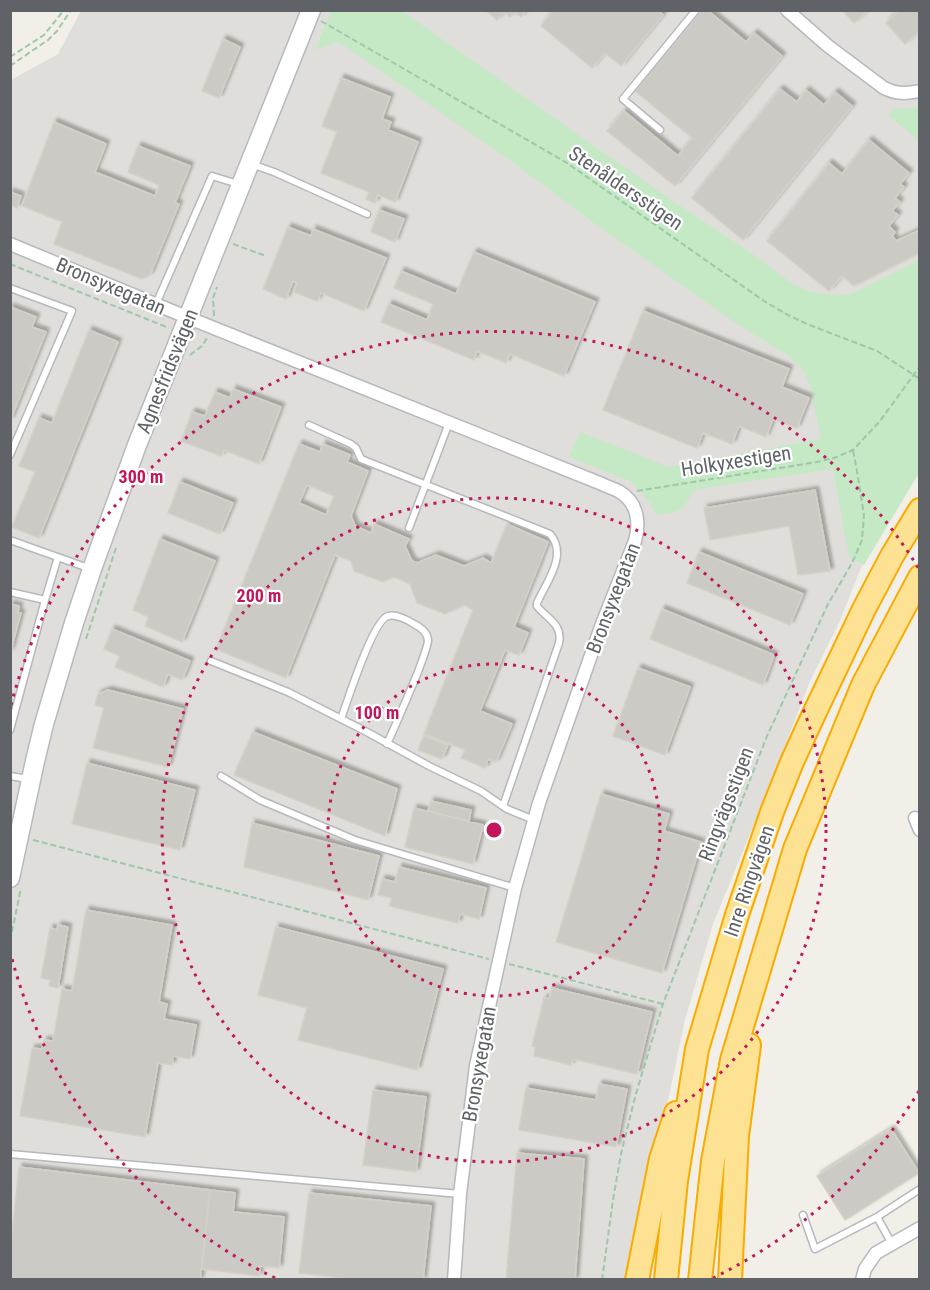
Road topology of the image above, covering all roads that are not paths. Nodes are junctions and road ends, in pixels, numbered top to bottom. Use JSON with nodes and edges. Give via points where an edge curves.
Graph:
{"nodes":[{"id":1,"x":696,"y":10,"type":"edge"},
{"id":2,"x":787,"y":10,"type":"edge"},
{"id":3,"x":317,"y":16,"type":"edge"},
{"id":4,"x":920,"y":91,"type":"edge"},
{"id":5,"x":660,"y":130,"type":"dead end"},
{"id":6,"x":250,"y":164,"type":"junction"},
{"id":7,"x":242,"y":185,"type":"junction"},
{"id":8,"x":367,"y":214,"type":"dead end"},
{"id":9,"x":10,"y":244,"type":"edge"},
{"id":10,"x":10,"y":288,"type":"edge"},
{"id":11,"x":155,"y":305,"type":"junction"},
{"id":12,"x":186,"y":326,"type":"junction"},
{"id":13,"x":450,"y":423,"type":"junction"},
{"id":14,"x":309,"y":424,"type":"dead end"},
{"id":15,"x":10,"y":455,"type":"edge"},
{"id":16,"x":426,"y":484,"type":"junction"},
{"id":17,"x":920,"y":510,"type":"edge"},
{"id":18,"x":409,"y":528,"type":"dead end"},
{"id":19,"x":10,"y":540,"type":"edge"},
{"id":20,"x":58,"y":557,"type":"junction"},
{"id":21,"x":92,"y":569,"type":"junction"},
{"id":22,"x":920,"y":577,"type":"edge"},
{"id":23,"x":10,"y":592,"type":"edge"},
{"id":24,"x":45,"y":600,"type":"junction"},
{"id":25,"x":211,"y":661,"type":"dead end"},
{"id":26,"x":341,"y":719,"type":"junction"},
{"id":27,"x":10,"y":730,"type":"edge"},
{"id":28,"x":387,"y":744,"type":"junction"},
{"id":29,"x":10,"y":776,"type":"edge"},
{"id":30,"x":221,"y":776,"type":"dead end"},
{"id":31,"x":31,"y":780,"type":"junction"},
{"id":32,"x":502,"y":806,"type":"junction"},
{"id":33,"x":534,"y":820,"type":"junction"},
{"id":34,"x":16,"y":881,"type":"edge"},
{"id":35,"x":515,"y":888,"type":"junction"},
{"id":36,"x":761,"y":961,"type":"junction"},
{"id":37,"x":697,"y":1049,"type":"junction"},
{"id":38,"x":10,"y":1154,"type":"edge"},
{"id":39,"x":920,"y":1189,"type":"edge"},
{"id":40,"x":460,"y":1194,"type":"junction"},
{"id":41,"x":802,"y":1215,"type":"dead end"},
{"id":42,"x":877,"y":1217,"type":"junction"},
{"id":43,"x":920,"y":1228,"type":"edge"},
{"id":44,"x":892,"y":1244,"type":"junction"},
{"id":45,"x":454,"y":1280,"type":"edge"},
{"id":46,"x":637,"y":1280,"type":"edge"},
{"id":47,"x":666,"y":1280,"type":"edge"},
{"id":48,"x":700,"y":1280,"type":"edge"},
{"id":49,"x":730,"y":1280,"type":"edge"},
{"id":50,"x":862,"y":1280,"type":"edge"}],
"edges":[{"from":1,"to":5,"type":"lane","via":[[622,99]]},
{"from":2,"to":4,"type":"street","via":[[884,88],[909,94]]},
{"from":3,"to":6,"type":"main road","name":"Agnesfridsvägen"},
{"from":6,"to":7,"type":"main road","name":"Agnesfridsvägen"},
{"from":6,"to":8,"type":"lane"},
{"from":7,"to":11,"type":"lane","via":[[212,176]]},
{"from":7,"to":12,"type":"main road","name":"Agnesfridsvägen"},
{"from":9,"to":11,"type":"street","name":"Bronsyxegatan"},
{"from":10,"to":15,"type":"lane","via":[[72,312]]},
{"from":11,"to":12,"type":"street","name":"Bronsyxegatan"},
{"from":12,"to":13,"type":"street","name":"Bronsyxegatan","via":[[211,327]]},
{"from":12,"to":21,"type":"main road","name":"Agnesfridsvägen"},
{"from":13,"to":16,"type":"lane"},
{"from":13,"to":33,"type":"street","name":"Bronsyxegatan","via":[[622,493],[639,519],[639,530]]},
{"from":14,"to":16,"type":"lane","via":[[351,444],[361,459]]},
{"from":16,"to":18,"type":"lane"},
{"from":16,"to":32,"type":"lane","via":[[550,534],[558,550],[537,606],[561,635]]},
{"from":17,"to":37,"type":"highway","name":"Inre Ringvägen","via":[[864,609],[792,762],[753,866]]},
{"from":19,"to":20,"type":"lane"},
{"from":20,"to":21,"type":"lane"},
{"from":20,"to":24,"type":"lane"},
{"from":21,"to":31,"type":"main road","name":"Agnesfridsvägen","via":[[44,724]]},
{"from":22,"to":36,"type":"highway","name":"Inre Ringvägen","via":[[863,685],[795,849]]},
{"from":23,"to":24,"type":"lane"},
{"from":24,"to":27,"type":"lane"},
{"from":25,"to":26,"type":"lane","via":[[288,692]]},
{"from":26,"to":28,"type":"lane"},
{"from":26,"to":28,"type":"lane","via":[[380,622],[388,616],[416,624],[428,640]]},
{"from":28,"to":32,"type":"lane"},
{"from":29,"to":31,"type":"lane"},
{"from":30,"to":35,"type":"lane","via":[[260,800],[355,840]]},
{"from":31,"to":34,"type":"main road","name":"Agnesfridsvägen","via":[[19,837]]},
{"from":32,"to":33,"type":"lane"},
{"from":33,"to":35,"type":"street","name":"Bronsyxegatan"},
{"from":35,"to":40,"type":"street","name":"Bronsyxegatan","via":[[479,1048]]},
{"from":36,"to":48,"type":"highway","name":"Inre Ringvägen","via":[[732,1060],[715,1149]]},
{"from":36,"to":49,"type":"highway","via":[[738,1136]]},
{"from":37,"to":46,"type":"highway","via":[[661,1159]]},
{"from":37,"to":47,"type":"highway","name":"Inre Ringvägen","via":[[676,1181]]},
{"from":38,"to":40,"type":"lane"},
{"from":39,"to":42,"type":"lane"},
{"from":40,"to":45,"type":"street","name":"Bronsyxegatan"},
{"from":41,"to":42,"type":"lane","via":[[815,1249]]},
{"from":42,"to":44,"type":"lane"},
{"from":43,"to":44,"type":"street"},
{"from":44,"to":50,"type":"street","via":[[876,1253]]}]}
